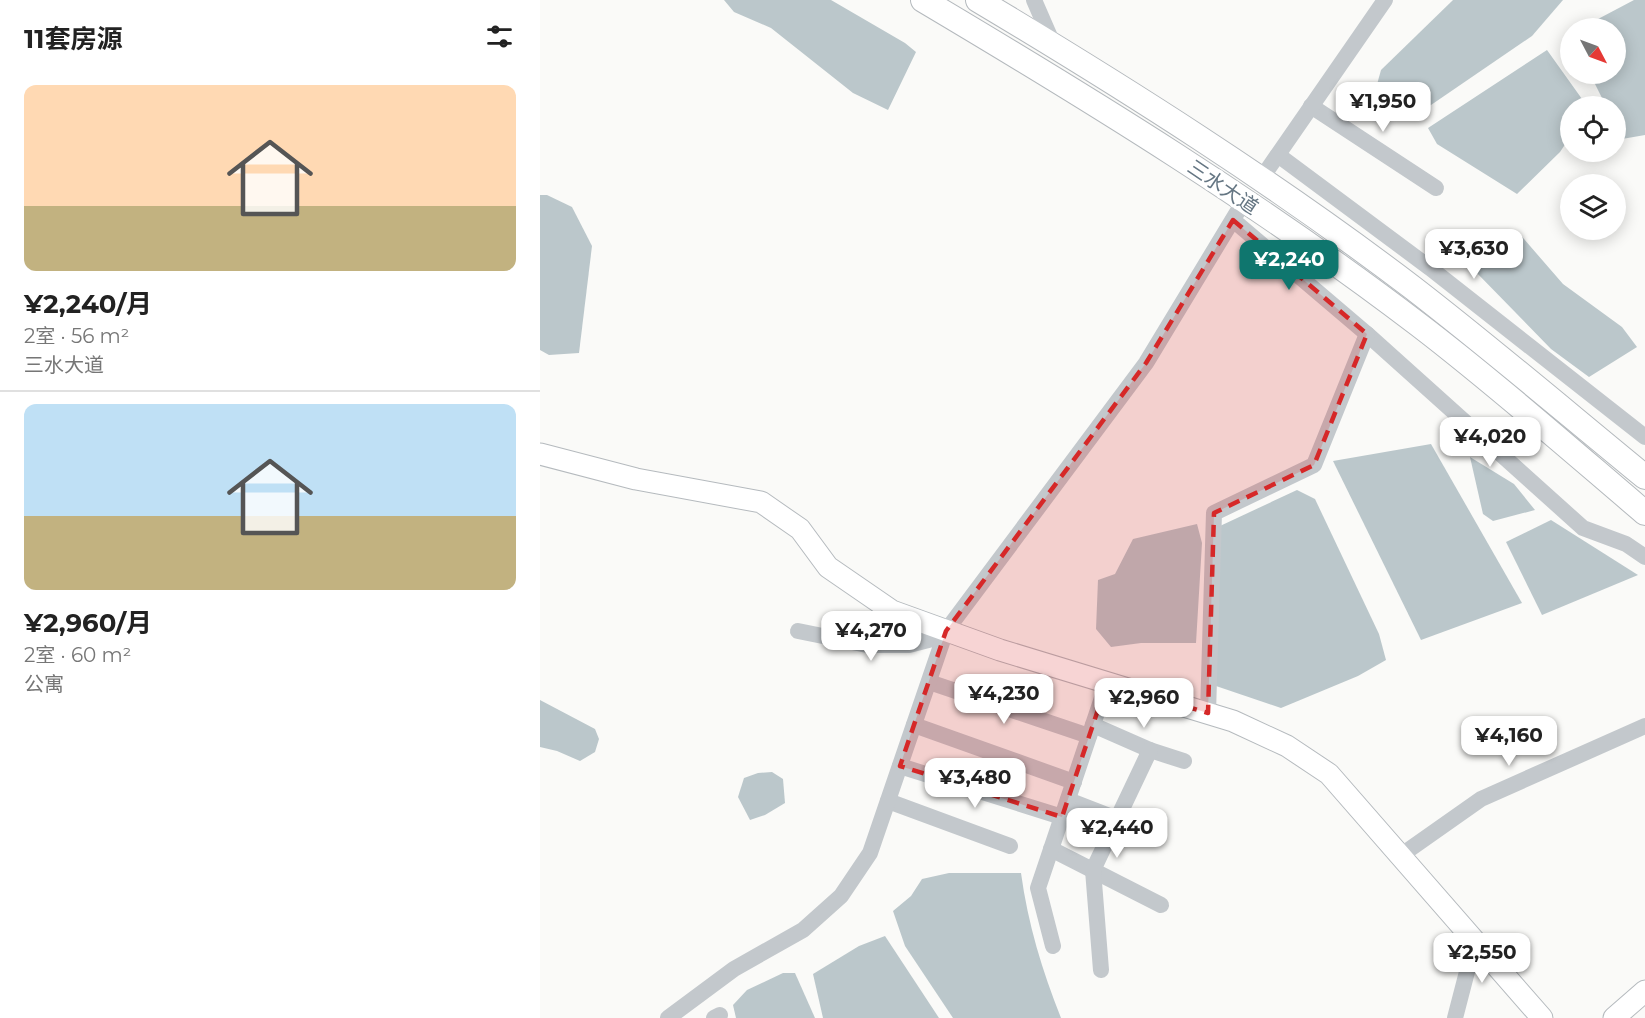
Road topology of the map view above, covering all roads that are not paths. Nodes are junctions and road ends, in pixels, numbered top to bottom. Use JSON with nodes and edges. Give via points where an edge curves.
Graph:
{"nodes":[{"id":1,"x":923,"y":0,"type":"edge"},
{"id":2,"x":978,"y":0,"type":"edge"},
{"id":3,"x":1034,"y":0,"type":"edge"},
{"id":4,"x":1384,"y":0,"type":"edge"},
{"id":5,"x":1054,"y":46,"type":"junction"},
{"id":6,"x":1311,"y":106,"type":"junction"},
{"id":7,"x":1278,"y":155,"type":"junction"},
{"id":8,"x":1261,"y":179,"type":"junction"},
{"id":9,"x":1436,"y":188,"type":"dead end"},
{"id":10,"x":1239,"y":211,"type":"junction"},
{"id":11,"x":1367,"y":334,"type":"junction"},
{"id":12,"x":1645,"y":437,"type":"edge"},
{"id":13,"x":540,"y":454,"type":"edge"},
{"id":14,"x":1645,"y":477,"type":"edge"},
{"id":15,"x":1636,"y":506,"type":"edge"},
{"id":16,"x":1645,"y":557,"type":"edge"},
{"id":17,"x":798,"y":631,"type":"dead end"},
{"id":18,"x":945,"y":634,"type":"junction"},
{"id":19,"x":929,"y":682,"type":"junction"},
{"id":20,"x":1107,"y":683,"type":"junction"},
{"id":21,"x":1208,"y":713,"type":"junction"},
{"id":22,"x":914,"y":725,"type":"junction"},
{"id":23,"x":1645,"y":726,"type":"edge"},
{"id":24,"x":1091,"y":730,"type":"junction"},
{"id":25,"x":1150,"y":750,"type":"junction"},
{"id":26,"x":1184,"y":761,"type":"dead end"},
{"id":27,"x":900,"y":766,"type":"junction"},
{"id":28,"x":1074,"y":782,"type":"junction"},
{"id":29,"x":1068,"y":800,"type":"junction"},
{"id":30,"x":888,"y":801,"type":"junction"},
{"id":31,"x":1062,"y":817,"type":"junction"},
{"id":32,"x":1117,"y":819,"type":"junction"},
{"id":33,"x":1010,"y":846,"type":"dead end"},
{"id":34,"x":1051,"y":849,"type":"junction"},
{"id":35,"x":1400,"y":856,"type":"junction"},
{"id":36,"x":1093,"y":870,"type":"junction"},
{"id":37,"x":1161,"y":904,"type":"dead end"},
{"id":38,"x":1475,"y":941,"type":"junction"},
{"id":39,"x":1053,"y":946,"type":"dead end"},
{"id":40,"x":1101,"y":970,"type":"dead end"},
{"id":41,"x":1643,"y":996,"type":"edge"},
{"id":42,"x":668,"y":1018,"type":"edge"},
{"id":43,"x":1455,"y":1018,"type":"edge"},
{"id":44,"x":1542,"y":1018,"type":"edge"},
{"id":45,"x":1616,"y":1018,"type":"edge"}],
"edges":[{"from":1,"to":10,"type":"highway","name":"三水大道","via":[[1104,107]]},
{"from":2,"to":5,"type":"highway","name":"三水大道"},
{"from":3,"to":5,"type":"street"},
{"from":4,"to":6,"type":"street"},
{"from":5,"to":8,"type":"highway","name":"三水大道"},
{"from":6,"to":7,"type":"street"},
{"from":6,"to":9,"type":"street"},
{"from":7,"to":8,"type":"street"},
{"from":7,"to":12,"type":"street","via":[[1430,268]]},
{"from":8,"to":14,"type":"highway","name":"三水大道","via":[[1412,288]]},
{"from":10,"to":11,"type":"street"},
{"from":10,"to":15,"type":"highway","name":"三水大道","via":[[1419,325]]},
{"from":10,"to":18,"type":"street","via":[[1146,363]]},
{"from":11,"to":16,"type":"street","via":[[1583,528],[1626,544]]},
{"from":11,"to":21,"type":"street","via":[[1314,465],[1214,513]]},
{"from":13,"to":18,"type":"main road","via":[[636,479],[760,502],[800,529],[828,567],[892,611]]},
{"from":17,"to":18,"type":"street","via":[[867,645],[909,645]]},
{"from":18,"to":19,"type":"street"},
{"from":18,"to":20,"type":"main road"},
{"from":19,"to":22,"type":"street"},
{"from":19,"to":24,"type":"street"},
{"from":20,"to":21,"type":"main road"},
{"from":20,"to":24,"type":"street"},
{"from":21,"to":35,"type":"main road","via":[[1287,746],[1329,774]]},
{"from":22,"to":27,"type":"street"},
{"from":22,"to":28,"type":"street"},
{"from":23,"to":35,"type":"street","via":[[1481,799]]},
{"from":24,"to":25,"type":"street"},
{"from":24,"to":28,"type":"street"},
{"from":25,"to":26,"type":"street"},
{"from":25,"to":32,"type":"street"},
{"from":27,"to":30,"type":"street"},
{"from":27,"to":31,"type":"street"},
{"from":28,"to":29,"type":"street"},
{"from":29,"to":31,"type":"street"},
{"from":29,"to":32,"type":"street"},
{"from":30,"to":33,"type":"street"},
{"from":30,"to":42,"type":"street","via":[[870,853],[841,896],[803,930],[734,969]]},
{"from":31,"to":34,"type":"street"},
{"from":32,"to":36,"type":"street"},
{"from":34,"to":36,"type":"street"},
{"from":34,"to":39,"type":"street","via":[[1038,888]]},
{"from":35,"to":38,"type":"main road"},
{"from":36,"to":37,"type":"street"},
{"from":36,"to":40,"type":"street"},
{"from":38,"to":43,"type":"street"},
{"from":38,"to":44,"type":"main road"},
{"from":41,"to":45,"type":"main road"}]}
